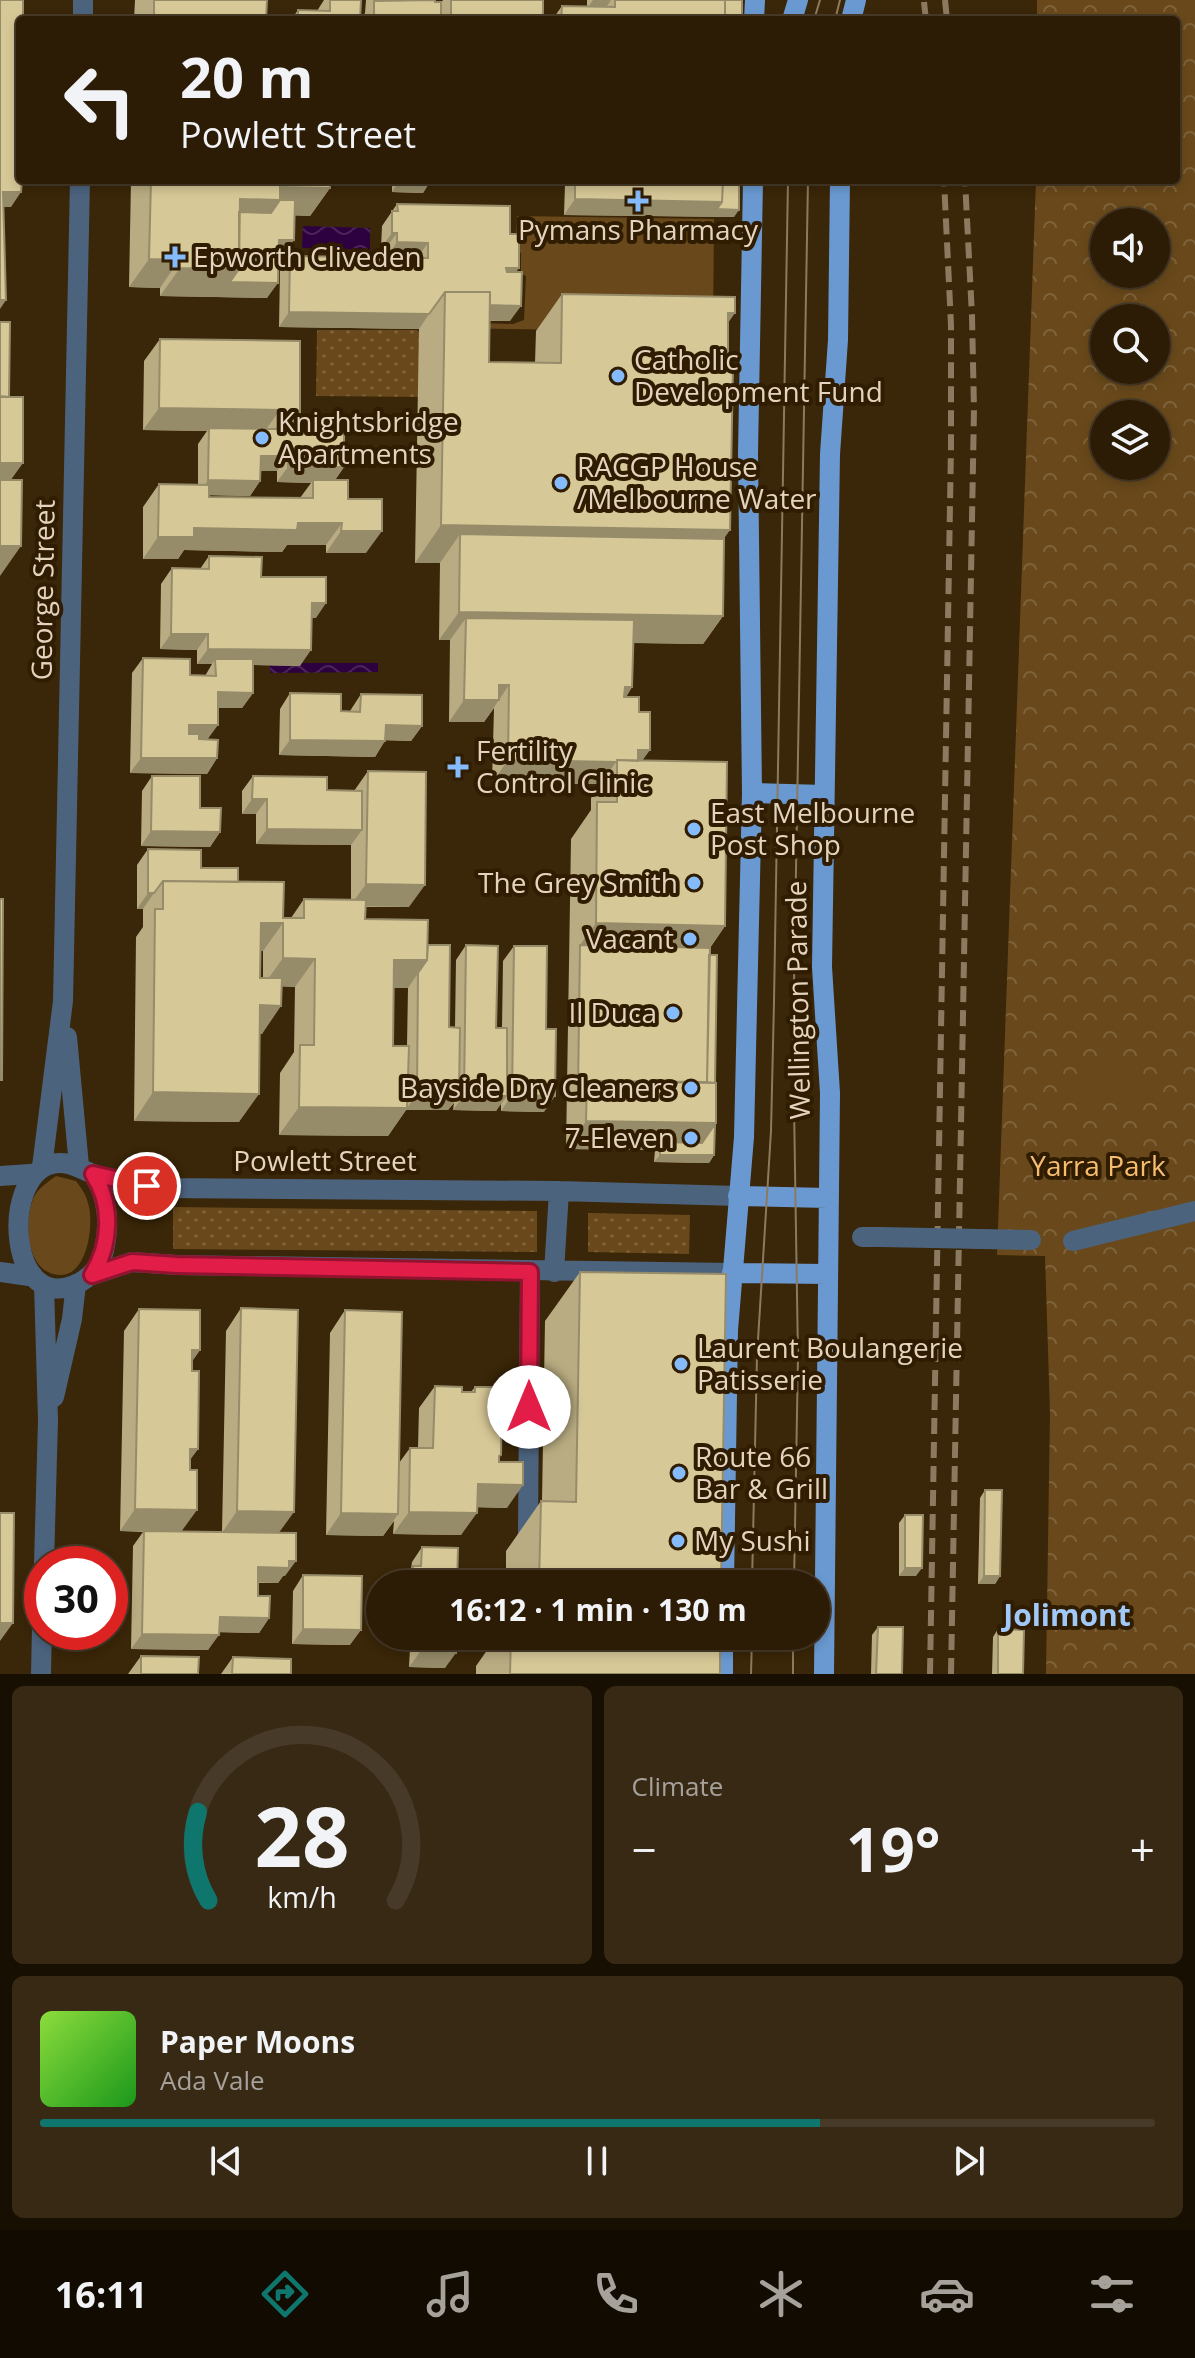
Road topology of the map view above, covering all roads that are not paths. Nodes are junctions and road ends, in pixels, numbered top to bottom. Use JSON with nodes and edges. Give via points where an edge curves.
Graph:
{"nodes":[{"id":1,"x":80,"y":184,"type":"edge"},
{"id":2,"x":755,"y":184,"type":"edge"},
{"id":3,"x":840,"y":184,"type":"edge"},
{"id":4,"x":752,"y":793,"type":"junction"},
{"id":5,"x":824,"y":795,"type":"junction"},
{"id":6,"x":63,"y":1001,"type":"junction"},
{"id":7,"x":36,"y":1170,"type":"junction"},
{"id":8,"x":86,"y":1170,"type":"junction"},
{"id":9,"x":0,"y":1176,"type":"edge"},
{"id":10,"x":559,"y":1191,"type":"junction"},
{"id":11,"x":738,"y":1196,"type":"junction"},
{"id":12,"x":828,"y":1198,"type":"junction"},
{"id":13,"x":1195,"y":1211,"type":"edge"},
{"id":14,"x":872,"y":1237,"type":"dead end"},
{"id":15,"x":1031,"y":1240,"type":"dead end"},
{"id":16,"x":1073,"y":1241,"type":"dead end"},
{"id":17,"x":0,"y":1272,"type":"edge"},
{"id":18,"x":530,"y":1272,"type":"junction"},
{"id":19,"x":554,"y":1272,"type":"junction"},
{"id":20,"x":732,"y":1273,"type":"junction"},
{"id":21,"x":827,"y":1274,"type":"junction"},
{"id":22,"x":37,"y":1280,"type":"junction"},
{"id":23,"x":84,"y":1280,"type":"junction"},
{"id":24,"x":48,"y":1420,"type":"junction"},
{"id":25,"x":528,"y":1532,"type":"dead end"},
{"id":26,"x":44,"y":1546,"type":"edge"},
{"id":27,"x":724,"y":1570,"type":"edge"},
{"id":28,"x":42,"y":1650,"type":"edge"},
{"id":29,"x":723,"y":1650,"type":"edge"},
{"id":30,"x":41,"y":1674,"type":"edge"},
{"id":31,"x":723,"y":1674,"type":"edge"},
{"id":32,"x":824,"y":1674,"type":"edge"}],
"edges":[{"from":1,"to":6,"type":"street","name":"George Street"},
{"from":2,"to":4,"type":"main road","name":"Wellington Parade","via":[[748,407]]},
{"from":3,"to":5,"type":"main road","name":"Wellington Parade"},
{"from":4,"to":5,"type":"main road"},
{"from":4,"to":11,"type":"main road","name":"Wellington Parade","via":[[745,1117]]},
{"from":5,"to":12,"type":"main road","name":"Wellington Parade"},
{"from":6,"to":7,"type":"street","name":"George Street"},
{"from":6,"to":8,"type":"street","name":"George Street"},
{"from":7,"to":8,"type":"street","via":[[63,1162]]},
{"from":7,"to":9,"type":"street"},
{"from":7,"to":22,"type":"street","via":[[24,1185],[16,1224],[19,1252]]},
{"from":8,"to":10,"type":"street","name":"Powlett Street","via":[[165,1188]]},
{"from":8,"to":23,"type":"street","via":[[104,1196],[107,1226],[103,1254]]},
{"from":10,"to":11,"type":"street","name":"Powlett Street"},
{"from":10,"to":19,"type":"street"},
{"from":11,"to":12,"type":"main road","name":"Powlett Street"},
{"from":11,"to":20,"type":"main road","name":"Wellington Parade"},
{"from":12,"to":21,"type":"main road","name":"Wellington Parade"},
{"from":13,"to":16,"type":"street"},
{"from":14,"to":15,"type":"street","bridge":true},
{"from":17,"to":22,"type":"street"},
{"from":18,"to":19,"type":"street"},
{"from":18,"to":23,"type":"street","via":[[132,1262]]},
{"from":18,"to":25,"type":"street"},
{"from":19,"to":20,"type":"street"},
{"from":20,"to":21,"type":"main road"},
{"from":20,"to":27,"type":"main road","name":"Wellington Parade"},
{"from":21,"to":32,"type":"main road","name":"Wellington Parade"},
{"from":22,"to":23,"type":"street","via":[[60,1288]]},
{"from":22,"to":24,"type":"street"},
{"from":23,"to":24,"type":"street"},
{"from":24,"to":26,"type":"street"},
{"from":28,"to":30,"type":"street"},
{"from":29,"to":31,"type":"main road"}]}
